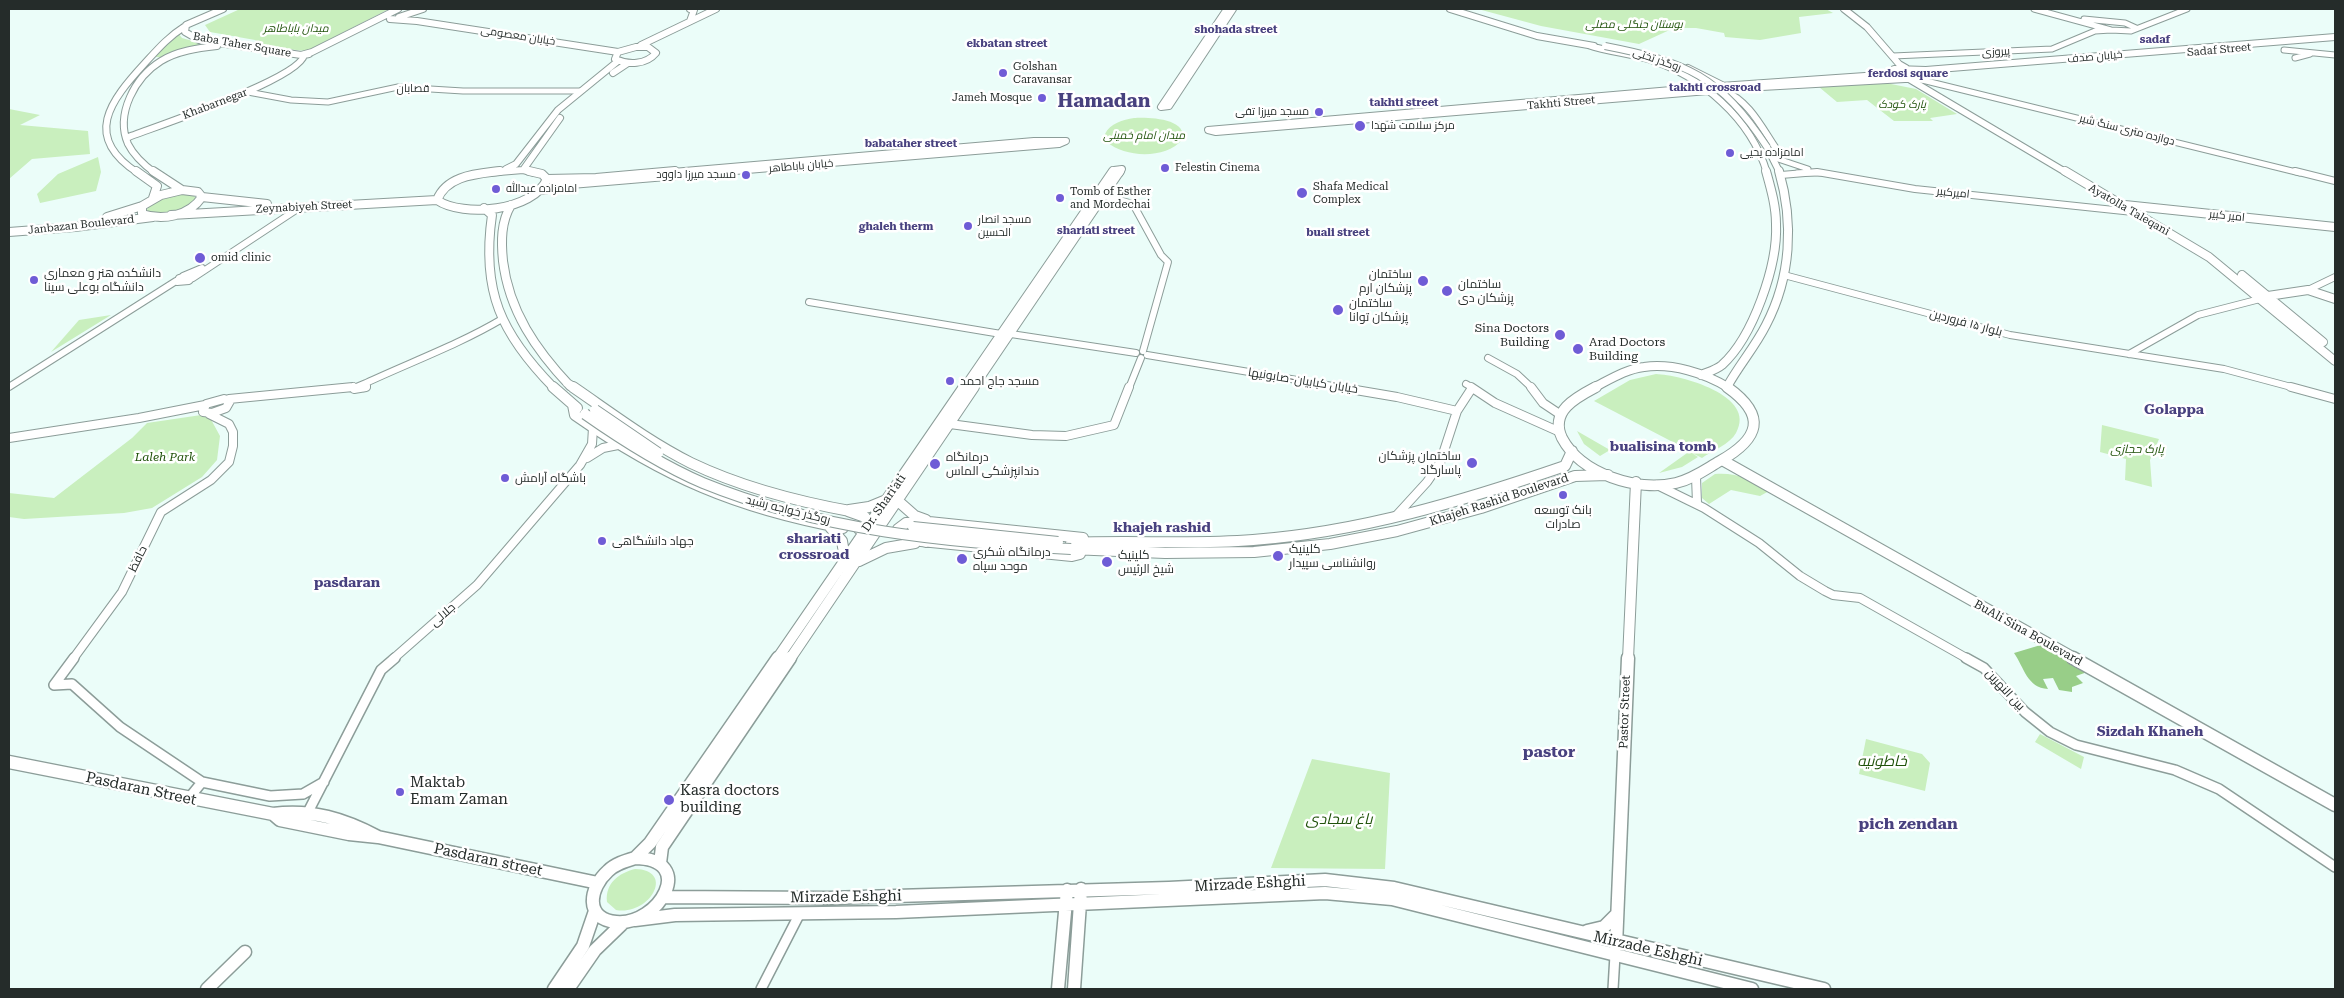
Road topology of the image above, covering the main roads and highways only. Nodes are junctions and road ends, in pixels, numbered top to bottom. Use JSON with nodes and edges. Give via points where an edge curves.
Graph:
{"nodes":[{"id":1,"x":223,"y":9,"type":"edge"},
{"id":2,"x":398,"y":9,"type":"edge"},
{"id":3,"x":424,"y":9,"type":"edge"},
{"id":4,"x":692,"y":9,"type":"edge"},
{"id":5,"x":701,"y":9,"type":"edge"},
{"id":6,"x":716,"y":9,"type":"edge"},
{"id":7,"x":724,"y":9,"type":"edge"},
{"id":8,"x":1227,"y":9,"type":"edge"},
{"id":9,"x":1233,"y":9,"type":"edge"},
{"id":10,"x":1450,"y":9,"type":"edge"},
{"id":11,"x":1464,"y":9,"type":"edge"},
{"id":12,"x":1836,"y":9,"type":"edge"},
{"id":13,"x":1844,"y":9,"type":"edge"},
{"id":14,"x":390,"y":20,"type":"junction"},
{"id":15,"x":418,"y":20,"type":"junction"},
{"id":16,"x":690,"y":21,"type":"junction"},
{"id":17,"x":184,"y":27,"type":"junction"},
{"id":18,"x":2335,"y":38,"type":"edge"},
{"id":19,"x":229,"y":45,"type":"junction"},
{"id":20,"x":1592,"y":45,"type":"junction"},
{"id":21,"x":636,"y":47,"type":"junction"},
{"id":22,"x":652,"y":48,"type":"junction"},
{"id":23,"x":323,"y":51,"type":"junction"},
{"id":24,"x":618,"y":52,"type":"junction"},
{"id":25,"x":304,"y":54,"type":"junction"},
{"id":26,"x":160,"y":61,"type":"junction"},
{"id":27,"x":618,"y":61,"type":"junction"},
{"id":28,"x":146,"y":62,"type":"junction"},
{"id":29,"x":301,"y":63,"type":"junction"},
{"id":30,"x":628,"y":63,"type":"junction"},
{"id":31,"x":1906,"y":68,"type":"junction"},
{"id":32,"x":1915,"y":70,"type":"junction"},
{"id":33,"x":1894,"y":71,"type":"junction"},
{"id":34,"x":1710,"y":77,"type":"junction"},
{"id":35,"x":1914,"y":78,"type":"junction"},
{"id":36,"x":1717,"y":81,"type":"junction"},
{"id":37,"x":1743,"y":86,"type":"junction"},
{"id":38,"x":1726,"y":87,"type":"junction"},
{"id":39,"x":1705,"y":91,"type":"junction"},
{"id":40,"x":1738,"y":99,"type":"junction"},
{"id":41,"x":560,"y":109,"type":"junction"},
{"id":42,"x":569,"y":109,"type":"junction"},
{"id":43,"x":1216,"y":130,"type":"dead end"},
{"id":44,"x":126,"y":138,"type":"junction"},
{"id":45,"x":1767,"y":151,"type":"junction"},
{"id":46,"x":523,"y":170,"type":"junction"},
{"id":47,"x":498,"y":171,"type":"junction"},
{"id":48,"x":2071,"y":173,"type":"junction"},
{"id":49,"x":547,"y":179,"type":"junction"},
{"id":50,"x":442,"y":189,"type":"junction"},
{"id":51,"x":182,"y":190,"type":"junction"},
{"id":52,"x":543,"y":190,"type":"junction"},
{"id":53,"x":417,"y":196,"type":"junction"},
{"id":54,"x":202,"y":197,"type":"junction"},
{"id":55,"x":153,"y":198,"type":"junction"},
{"id":56,"x":437,"y":200,"type":"junction"},
{"id":57,"x":1100,"y":200,"type":"junction"},
{"id":58,"x":226,"y":201,"type":"junction"},
{"id":59,"x":2119,"y":204,"type":"joint"},
{"id":60,"x":511,"y":205,"type":"junction"},
{"id":61,"x":142,"y":206,"type":"junction"},
{"id":62,"x":484,"y":208,"type":"junction"},
{"id":63,"x":2133,"y":209,"type":"junction"},
{"id":64,"x":224,"y":211,"type":"junction"},
{"id":65,"x":171,"y":215,"type":"junction"},
{"id":66,"x":153,"y":217,"type":"junction"},
{"id":67,"x":9,"y":227,"type":"edge"},
{"id":68,"x":2335,"y":227,"type":"edge"},
{"id":69,"x":9,"y":232,"type":"edge"},
{"id":70,"x":2264,"y":297,"type":"junction"},
{"id":71,"x":2335,"y":299,"type":"edge"},
{"id":72,"x":1743,"y":337,"type":"junction"},
{"id":73,"x":1756,"y":342,"type":"junction"},
{"id":74,"x":2330,"y":351,"type":"edge"},
{"id":75,"x":2335,"y":361,"type":"edge"},
{"id":76,"x":1701,"y":375,"type":"junction"},
{"id":77,"x":567,"y":383,"type":"junction"},
{"id":78,"x":1727,"y":387,"type":"junction"},
{"id":79,"x":573,"y":405,"type":"junction"},
{"id":80,"x":590,"y":412,"type":"junction"},
{"id":81,"x":1572,"y":451,"type":"junction"},
{"id":82,"x":1724,"y":459,"type":"junction"},
{"id":83,"x":1608,"y":475,"type":"junction"},
{"id":84,"x":1636,"y":482,"type":"junction"},
{"id":85,"x":1512,"y":485,"type":"junction"},
{"id":86,"x":1521,"y":494,"type":"junction"},
{"id":87,"x":886,"y":500,"type":"junction"},
{"id":88,"x":898,"y":501,"type":"junction"},
{"id":89,"x":845,"y":510,"type":"junction"},
{"id":90,"x":881,"y":516,"type":"junction"},
{"id":91,"x":929,"y":522,"type":"junction"},
{"id":92,"x":830,"y":526,"type":"junction"},
{"id":93,"x":870,"y":533,"type":"junction"},
{"id":94,"x":926,"y":542,"type":"junction"},
{"id":95,"x":1092,"y":546,"type":"junction"},
{"id":96,"x":850,"y":561,"type":"junction"},
{"id":97,"x":9,"y":762,"type":"edge"},
{"id":98,"x":2335,"y":799,"type":"edge"},
{"id":99,"x":2335,"y":805,"type":"edge"},
{"id":100,"x":273,"y":814,"type":"junction"},
{"id":101,"x":378,"y":837,"type":"junction"},
{"id":102,"x":635,"y":858,"type":"junction"},
{"id":103,"x":660,"y":863,"type":"junction"},
{"id":104,"x":598,"y":883,"type":"junction"},
{"id":105,"x":1081,"y":889,"type":"junction"},
{"id":106,"x":1067,"y":890,"type":"junction"},
{"id":107,"x":664,"y":897,"type":"junction"},
{"id":108,"x":1081,"y":904,"type":"junction"},
{"id":109,"x":1066,"y":905,"type":"junction"},
{"id":110,"x":596,"y":911,"type":"junction"},
{"id":111,"x":1617,"y":914,"type":"junction"},
{"id":112,"x":629,"y":921,"type":"junction"},
{"id":113,"x":1572,"y":931,"type":"junction"},
{"id":114,"x":1616,"y":948,"type":"junction"},
{"id":115,"x":245,"y":952,"type":"dead end"},
{"id":116,"x":1806,"y":988,"type":"edge"},
{"id":117,"x":207,"y":989,"type":"edge"},
{"id":118,"x":554,"y":989,"type":"edge"},
{"id":119,"x":568,"y":989,"type":"edge"},
{"id":120,"x":1058,"y":989,"type":"edge"},
{"id":121,"x":1074,"y":989,"type":"edge"},
{"id":122,"x":1752,"y":989,"type":"edge"},
{"id":123,"x":1824,"y":989,"type":"edge"}],
"edges":[{"from":1,"to":17,"type":"main road","name":"Baba Taher Square"},
{"from":2,"to":25,"type":"main road","name":"Baba Taher Square"},
{"from":3,"to":14,"type":"main road"},
{"from":3,"to":15,"type":"main road","via":[[418,14]]},
{"from":4,"to":5,"type":"main road"},
{"from":4,"to":16,"type":"main road"},
{"from":6,"to":16,"type":"main road"},
{"from":7,"to":22,"type":"main road"},
{"from":8,"to":9,"type":"main road","via":[[1161,105],[1164,108],[1169,106]]},
{"from":10,"to":20,"type":"main road","via":[[1537,36]]},
{"from":11,"to":20,"type":"main road","via":[[1540,33]]},
{"from":12,"to":33,"type":"main road","via":[[1860,27]]},
{"from":13,"to":31,"type":"main road","via":[[1867,27]]},
{"from":14,"to":15,"type":"main road","name":"Khabarnegar"},
{"from":14,"to":23,"type":"main road","name":"Khabarnegar"},
{"from":15,"to":24,"type":"main road","name":"خیابان معصومی"},
{"from":16,"to":21,"type":"main road"},
{"from":17,"to":19,"type":"main road","name":"Baba Taher Square","via":[[192,38]]},
{"from":17,"to":28,"type":"main road","via":[[171,35]]},
{"from":18,"to":32,"type":"main road","name":"خیابان صدف"},
{"from":18,"to":35,"type":"main road","name":"Sadaf Street"},
{"from":19,"to":25,"type":"main road","name":"Baba Taher Square"},
{"from":19,"to":26,"type":"main road","via":[[193,50]]},
{"from":20,"to":34,"type":"main road","via":[[1604,44],[1644,52]]},
{"from":20,"to":39,"type":"main road","via":[[1653,61],[1686,76]]},
{"from":20,"to":45,"type":"main road","name":"روگذر تختی","bridge":true,"via":[[1658,61],[1708,84],[1738,114]]},
{"from":21,"to":22,"type":"main road"},
{"from":21,"to":24,"type":"main road"},
{"from":22,"to":30,"type":"main road","via":[[656,53],[652,58]]},
{"from":23,"to":25,"type":"main road"},
{"from":23,"to":29,"type":"main road","name":"Khabarnegar"},
{"from":24,"to":27,"type":"main road","via":[[614,57]]},
{"from":25,"to":29,"type":"main road"},
{"from":26,"to":28,"type":"main road"},
{"from":26,"to":44,"type":"main road","via":[[140,81],[131,96],[122,124]]},
{"from":27,"to":30,"type":"main road"},
{"from":27,"to":41,"type":"main road"},
{"from":28,"to":55,"type":"main road","via":[[125,82],[115,98],[106,127],[113,151],[157,186]]},
{"from":29,"to":44,"type":"main road","name":"Khabarnegar","via":[[248,92]]},
{"from":30,"to":42,"type":"main road"},
{"from":31,"to":32,"type":"main road"},
{"from":31,"to":33,"type":"main road","name":"Takhti Street"},
{"from":32,"to":35,"type":"main road"},
{"from":33,"to":35,"type":"main road"},
{"from":33,"to":37,"type":"main road","name":"Takhti Street"},
{"from":34,"to":36,"type":"main road"},
{"from":34,"to":37,"type":"main road"},
{"from":35,"to":37,"type":"main road","name":"Takhti Street"},
{"from":35,"to":48,"type":"main road","name":"Ayatolla Taleqani"},
{"from":36,"to":38,"type":"main road"},
{"from":36,"to":39,"type":"main road"},
{"from":37,"to":38,"type":"main road","name":"Takhti Street"},
{"from":37,"to":40,"type":"main road","via":[[1737,93]]},
{"from":38,"to":39,"type":"main road","name":"Takhti Street"},
{"from":39,"to":40,"type":"main road","via":[[1727,92]]},
{"from":39,"to":43,"type":"main road","name":"Takhti Street"},
{"from":39,"to":45,"type":"main road","via":[[1736,117]]},
{"from":40,"to":45,"type":"main road","via":[[1776,147]]},
{"from":41,"to":42,"type":"main road"},
{"from":41,"to":47,"type":"main road","via":[[516,164]]},
{"from":42,"to":46,"type":"main road"},
{"from":44,"to":51,"type":"main road","name":"Zeynabiyeh Street","via":[[142,161]]},
{"from":45,"to":72,"type":"main road","via":[[1774,198],[1774,256],[1760,303]]},
{"from":45,"to":73,"type":"main road","via":[[1781,175],[1787,199],[1788,259],[1774,306]]},
{"from":46,"to":47,"type":"main road"},
{"from":46,"to":49,"type":"main road","via":[[542,174]]},
{"from":47,"to":50,"type":"main road","name":"Zeynabiyeh Street","via":[[466,177]]},
{"from":48,"to":59,"type":"main road","name":"Ayatolla Taleqani"},
{"from":48,"to":63,"type":"main road","name":"Ayatolla Taleqani"},
{"from":49,"to":52,"type":"main road"},
{"from":49,"to":52,"type":"main road","name":"خیابان باباطاهر","via":[[596,178],[1059,142],[580,183]]},
{"from":50,"to":53,"type":"main road","name":"Zeynabiyeh Street"},
{"from":50,"to":56,"type":"main road"},
{"from":51,"to":54,"type":"main road","name":"Zeynabiyeh Street","via":[[198,192]]},
{"from":51,"to":55,"type":"main road"},
{"from":52,"to":60,"type":"main road","name":"خیابان باباطاهر"},
{"from":53,"to":56,"type":"main road","name":"Zeynabiyeh Street"},
{"from":53,"to":58,"type":"main road","name":"Zeynabiyeh Street","via":[[283,203]]},
{"from":53,"to":64,"type":"main road","name":"Zeynabiyeh Street","via":[[299,208]]},
{"from":54,"to":58,"type":"main road","name":"Zeynabiyeh Street"},
{"from":54,"to":65,"type":"main road","via":[[189,209]]},
{"from":55,"to":61,"type":"main road","name":"Janbazan Boulevard"},
{"from":56,"to":62,"type":"main road","name":"Zeynabiyeh Street","via":[[447,208]]},
{"from":57,"to":57,"type":"main road","name":"Dr. Shari'ati","via":[[1118,170]]},
{"from":57,"to":87,"type":"main road","name":"Dr. Shari'ati","via":[[1001,334]]},
{"from":57,"to":88,"type":"main road","name":"Dr. Shari'ati"},
{"from":58,"to":64,"type":"main road","via":[[212,207]]},
{"from":59,"to":63,"type":"main road","name":"امیر کبیر"},
{"from":60,"to":62,"type":"main road","name":"خیابان باباطاهر"},
{"from":60,"to":77,"type":"main road","via":[[505,213],[502,242],[506,289],[534,345]]},
{"from":61,"to":66,"type":"main road","via":[[142,214]]},
{"from":61,"to":67,"type":"main road","name":"Janbazan Boulevard","via":[[96,220]]},
{"from":62,"to":79,"type":"main road","via":[[492,215],[489,267],[492,292],[502,318],[539,371]]},
{"from":63,"to":68,"type":"main road","name":"امیر کبیر"},
{"from":63,"to":70,"type":"main road","name":"Ayatolla Taleqani","via":[[2209,257]]},
{"from":64,"to":65,"type":"main road","name":"Zeynabiyeh Street"},
{"from":65,"to":66,"type":"main road","name":"Janbazan Boulevard"},
{"from":66,"to":69,"type":"main road","name":"Janbazan Boulevard"},
{"from":70,"to":71,"type":"main road","via":[[2308,290]]},
{"from":70,"to":74,"type":"main road","name":"Ayatolla Taleqani"},
{"from":72,"to":73,"type":"main road","via":[[1748,344]]},
{"from":72,"to":76,"type":"main road","via":[[1721,366]]},
{"from":73,"to":78,"type":"main road","via":[[1734,371]]},
{"from":74,"to":75,"type":"main road","name":"Ayatolla Taleqani"},
{"from":76,"to":78,"type":"main road"},
{"from":76,"to":81,"type":"main road","via":[[1665,367],[1631,369],[1608,378],[1572,400],[1561,414],[1560,432]]},
{"from":77,"to":80,"type":"main road"},
{"from":77,"to":89,"type":"main road","via":[[690,462],[777,496]]},
{"from":78,"to":82,"type":"main road","via":[[1745,404],[1754,422],[1750,439]]},
{"from":79,"to":80,"type":"main road"},
{"from":79,"to":92,"type":"main road","via":[[575,415],[593,428],[670,475],[761,512]]},
{"from":80,"to":95,"type":"main road","name":"روگذر خواجه رشید","bridge":true,"via":[[664,465],[712,487],[766,506],[834,522],[938,537],[997,544]]},
{"from":81,"to":83,"type":"main road"},
{"from":81,"to":85,"type":"main road","name":"Khajeh Rashid Boulevard","via":[[1564,466]]},
{"from":82,"to":84,"type":"main road","via":[[1696,477],[1678,482]]},
{"from":82,"to":98,"type":"main road","name":"BuAli Sina Boulevard"},
{"from":82,"to":99,"type":"main road","name":"BuAli Sina Boulevard"},
{"from":83,"to":84,"type":"main road"},
{"from":83,"to":86,"type":"main road","name":"Khajeh Rashid Boulevard","via":[[1575,476]]},
{"from":84,"to":111,"type":"main road","name":"Pastor Street"},
{"from":85,"to":86,"type":"main road"},
{"from":85,"to":95,"type":"main road","name":"Khajeh Rashid Boulevard","via":[[1472,498],[1325,533],[1252,540]]},
{"from":86,"to":95,"type":"main road","name":"Khajeh Rashid Boulevard","via":[[1397,531],[1330,544],[1254,552]]},
{"from":87,"to":89,"type":"main road","via":[[869,507]]},
{"from":87,"to":90,"type":"main road","name":"Dr. Shari'ati"},
{"from":88,"to":90,"type":"main road","name":"Dr. Shari'ati"},
{"from":88,"to":91,"type":"main road","via":[[915,516]]},
{"from":89,"to":90,"type":"main road"},
{"from":89,"to":92,"type":"main road","via":[[865,517],[866,523],[854,530]]},
{"from":90,"to":93,"type":"main road","name":"Dr. Shari'ati"},
{"from":91,"to":94,"type":"main road","via":[[906,523],[898,529],[907,537]]},
{"from":91,"to":95,"type":"main road","via":[[1077,536]]},
{"from":92,"to":96,"type":"main road","via":[[845,543]]},
{"from":93,"to":94,"type":"main road"},
{"from":93,"to":96,"type":"main road","name":"Dr. Shari'ati"},
{"from":94,"to":95,"type":"main road","via":[[1072,556]]},
{"from":94,"to":96,"type":"main road","via":[[901,543]]},
{"from":96,"to":102,"type":"main road","name":"Dr. Shari'ati","via":[[650,844]]},
{"from":96,"to":103,"type":"main road","name":"Dr. Shari'ati","via":[[662,847]]},
{"from":97,"to":100,"type":"main road","name":"Pasdaran Street"},
{"from":100,"to":101,"type":"main road","name":"Pasdaran Street","via":[[280,820]]},
{"from":100,"to":101,"type":"main road","name":"Pasdaran Street","via":[[290,811],[354,824]]},
{"from":101,"to":104,"type":"main road","name":"Pasdaran street"},
{"from":102,"to":103,"type":"main road"},
{"from":102,"to":104,"type":"main road","via":[[614,867]]},
{"from":103,"to":107,"type":"main road","via":[[669,877]]},
{"from":104,"to":110,"type":"main road","via":[[592,903]]},
{"from":105,"to":106,"type":"main road","name":"Mirzade Eshghi"},
{"from":105,"to":108,"type":"main road"},
{"from":105,"to":113,"type":"main road","name":"Mirzade Eshghi","via":[[1325,880],[1394,888]]},
{"from":106,"to":107,"type":"main road","name":"Mirzade Eshghi","via":[[828,898]]},
{"from":106,"to":109,"type":"main road"},
{"from":107,"to":112,"type":"main road","via":[[657,906]]},
{"from":108,"to":109,"type":"main road","name":"Mirzade Eshghi"},
{"from":108,"to":114,"type":"main road","name":"Mirzade Eshghi","via":[[1325,893],[1392,899]]},
{"from":108,"to":121,"type":"main road"},
{"from":109,"to":112,"type":"main road","name":"Mirzade Eshghi","via":[[799,915],[675,915]]},
{"from":109,"to":120,"type":"main road"},
{"from":110,"to":112,"type":"main road","via":[[607,920]]},
{"from":110,"to":118,"type":"main road","via":[[584,946]]},
{"from":111,"to":113,"type":"main road","via":[[1608,926],[1598,930]]},
{"from":111,"to":114,"type":"main road","name":"Pastor Street"},
{"from":112,"to":119,"type":"main road","via":[[595,950]]},
{"from":113,"to":114,"type":"main road","name":"Mirzade Eshghi"},
{"from":114,"to":116,"type":"main road","name":"Mirzade Eshghi"},
{"from":114,"to":122,"type":"main road","name":"Mirzade Eshghi"},
{"from":115,"to":117,"type":"main road"},
{"from":116,"to":123,"type":"main road","name":"Mirzade Eshghi"}]}
